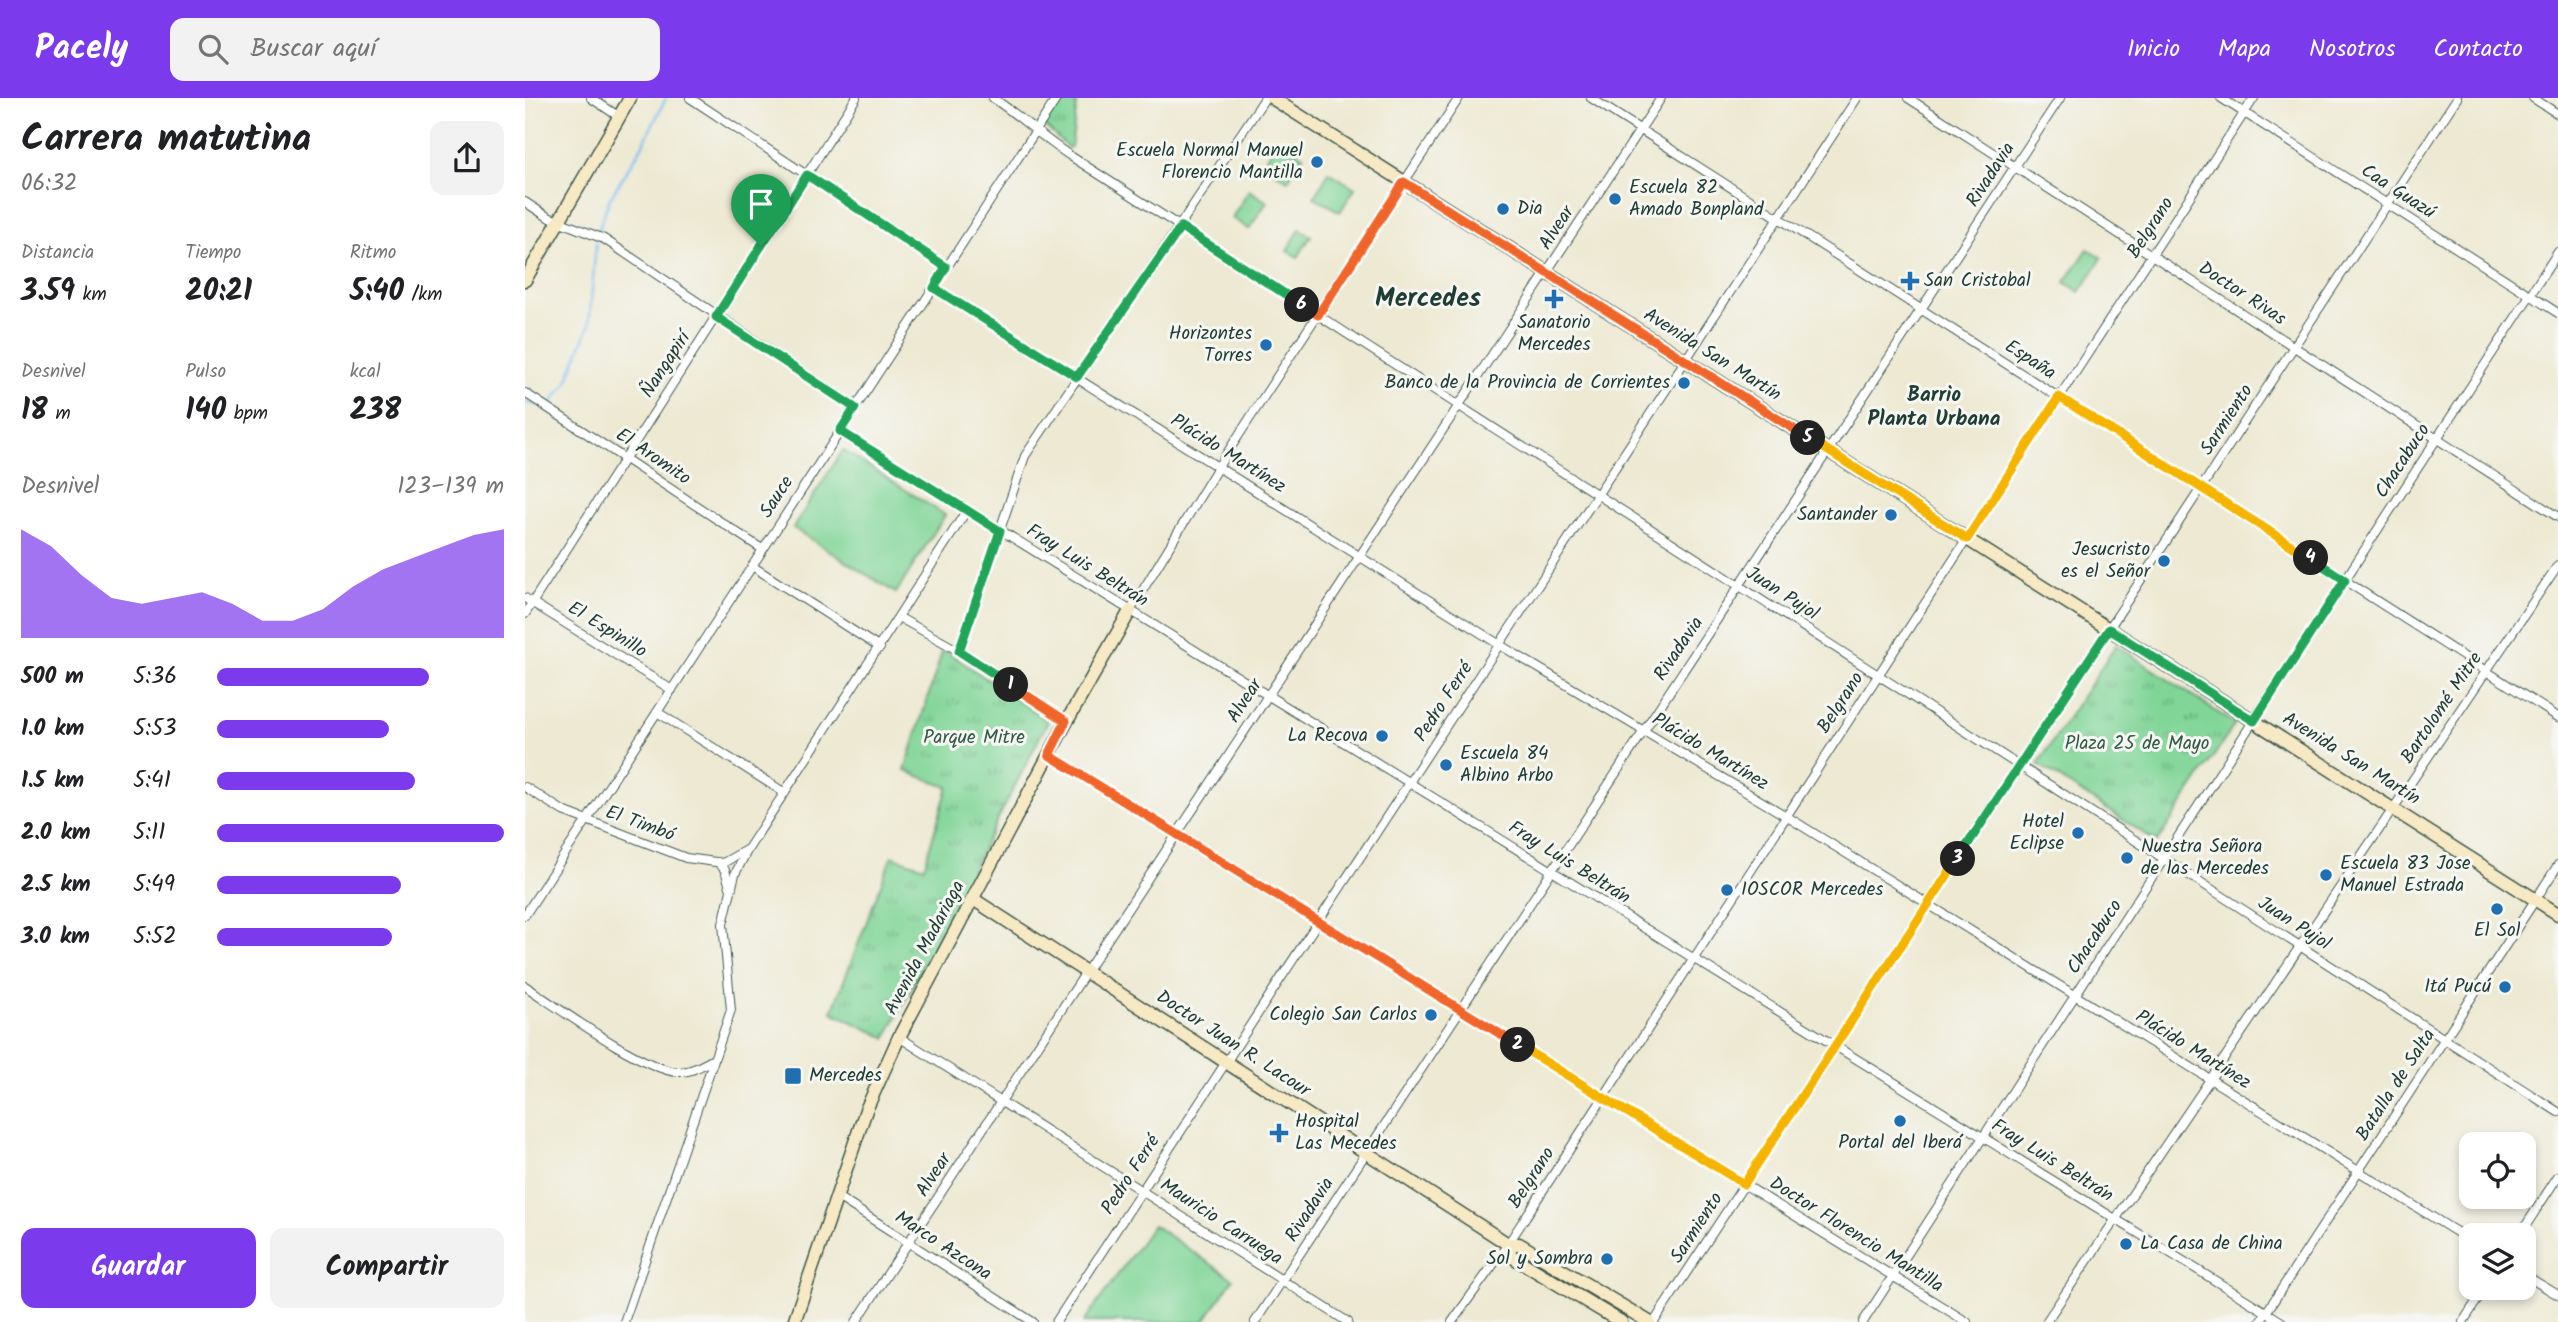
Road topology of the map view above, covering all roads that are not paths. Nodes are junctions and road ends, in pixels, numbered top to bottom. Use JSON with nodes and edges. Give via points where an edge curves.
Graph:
{"nodes":[{"id":1,"x":591,"y":98,"type":"edge"},
{"id":2,"x":631,"y":98,"type":"edge"},
{"id":3,"x":690,"y":98,"type":"edge"},
{"id":4,"x":856,"y":98,"type":"edge"},
{"id":5,"x":993,"y":98,"type":"edge"},
{"id":6,"x":1057,"y":98,"type":"edge"},
{"id":7,"x":1265,"y":98,"type":"edge"},
{"id":8,"x":1272,"y":98,"type":"edge"},
{"id":9,"x":1459,"y":98,"type":"edge"},
{"id":10,"x":1591,"y":98,"type":"edge"},
{"id":11,"x":1661,"y":98,"type":"edge"},
{"id":12,"x":1857,"y":98,"type":"edge"},
{"id":13,"x":1908,"y":98,"type":"edge"},
{"id":14,"x":2060,"y":98,"type":"edge"},
{"id":15,"x":2221,"y":98,"type":"edge"},
{"id":16,"x":2254,"y":98,"type":"edge"},
{"id":17,"x":2458,"y":98,"type":"edge"},
{"id":18,"x":2533,"y":98,"type":"edge"},
{"id":19,"x":2245,"y":113,"type":"junction"},
{"id":20,"x":2558,"y":114,"type":"edge"},
{"id":21,"x":618,"y":116,"type":"junction"},
{"id":22,"x":1640,"y":130,"type":"junction"},
{"id":23,"x":1034,"y":132,"type":"junction"},
{"id":24,"x":2015,"y":167,"type":"junction"},
{"id":25,"x":807,"y":175,"type":"junction"},
{"id":26,"x":1404,"y":182,"type":"junction"},
{"id":27,"x":525,"y":202,"type":"edge"},
{"id":28,"x":2388,"y":204,"type":"junction"},
{"id":29,"x":1779,"y":218,"type":"junction"},
{"id":30,"x":561,"y":221,"type":"junction"},
{"id":31,"x":1181,"y":227,"type":"junction"},
{"id":32,"x":2558,"y":252,"type":"edge"},
{"id":33,"x":2152,"y":255,"type":"junction"},
{"id":34,"x":946,"y":267,"type":"junction"},
{"id":35,"x":1547,"y":272,"type":"junction"},
{"id":36,"x":525,"y":280,"type":"edge"},
{"id":37,"x":934,"y":288,"type":"junction"},
{"id":38,"x":2530,"y":295,"type":"junction"},
{"id":39,"x":1922,"y":310,"type":"junction"},
{"id":40,"x":2558,"y":313,"type":"edge"},
{"id":41,"x":1318,"y":315,"type":"junction"},
{"id":42,"x":716,"y":317,"type":"junction"},
{"id":43,"x":2294,"y":347,"type":"junction"},
{"id":44,"x":1685,"y":360,"type":"junction"},
{"id":45,"x":1077,"y":377,"type":"junction"},
{"id":46,"x":525,"y":393,"type":"edge"},
{"id":47,"x":2059,"y":397,"type":"junction"},
{"id":48,"x":1459,"y":405,"type":"junction"},
{"id":49,"x":855,"y":408,"type":"junction"},
{"id":50,"x":840,"y":431,"type":"junction"},
{"id":51,"x":2437,"y":439,"type":"junction"},
{"id":52,"x":1829,"y":452,"type":"junction"},
{"id":53,"x":626,"y":457,"type":"junction"},
{"id":54,"x":1218,"y":467,"type":"junction"},
{"id":55,"x":2201,"y":488,"type":"junction"},
{"id":56,"x":1598,"y":495,"type":"junction"},
{"id":57,"x":967,"y":510,"type":"junction"},
{"id":58,"x":2558,"y":517,"type":"edge"},
{"id":59,"x":1000,"y":531,"type":"junction"},
{"id":60,"x":1967,"y":539,"type":"junction"},
{"id":61,"x":762,"y":549,"type":"junction"},
{"id":62,"x":1360,"y":557,"type":"junction"},
{"id":63,"x":2558,"y":565,"type":"edge"},
{"id":64,"x":752,"y":566,"type":"junction"},
{"id":65,"x":2345,"y":580,"type":"junction"},
{"id":66,"x":1740,"y":586,"type":"junction"},
{"id":67,"x":529,"y":600,"type":"edge"},
{"id":68,"x":1130,"y":611,"type":"junction"},
{"id":69,"x":525,"y":614,"type":"edge"},
{"id":70,"x":900,"y":618,"type":"junction"},
{"id":71,"x":2109,"y":629,"type":"junction"},
{"id":72,"x":1500,"y":645,"type":"junction"},
{"id":73,"x":880,"y":649,"type":"junction"},
{"id":74,"x":959,"y":651,"type":"junction"},
{"id":75,"x":2486,"y":671,"type":"junction"},
{"id":76,"x":1878,"y":675,"type":"junction"},
{"id":77,"x":672,"y":690,"type":"junction"},
{"id":78,"x":1268,"y":696,"type":"junction"},
{"id":79,"x":657,"y":712,"type":"junction"},
{"id":80,"x":2558,"y":717,"type":"edge"},
{"id":81,"x":1066,"y":721,"type":"junction"},
{"id":82,"x":2254,"y":721,"type":"junction"},
{"id":83,"x":1644,"y":731,"type":"junction"},
{"id":84,"x":1049,"y":755,"type":"junction"},
{"id":85,"x":2019,"y":766,"type":"junction"},
{"id":86,"x":1409,"y":783,"type":"junction"},
{"id":87,"x":525,"y":787,"type":"edge"},
{"id":88,"x":785,"y":793,"type":"junction"},
{"id":89,"x":2393,"y":809,"type":"junction"},
{"id":90,"x":1786,"y":816,"type":"junction"},
{"id":91,"x":586,"y":821,"type":"junction"},
{"id":92,"x":1177,"y":834,"type":"junction"},
{"id":93,"x":748,"y":849,"type":"junction"},
{"id":94,"x":2164,"y":859,"type":"junction"},
{"id":95,"x":718,"y":863,"type":"junction"},
{"id":96,"x":2558,"y":864,"type":"edge"},
{"id":97,"x":1552,"y":871,"type":"junction"},
{"id":98,"x":730,"y":890,"type":"junction"},
{"id":99,"x":973,"y":899,"type":"junction"},
{"id":100,"x":2535,"y":899,"type":"junction"},
{"id":101,"x":1928,"y":904,"type":"junction"},
{"id":102,"x":2558,"y":914,"type":"edge"},
{"id":103,"x":525,"y":915,"type":"edge"},
{"id":104,"x":1318,"y":922,"type":"junction"},
{"id":105,"x":2300,"y":946,"type":"junction"},
{"id":106,"x":1693,"y":958,"type":"junction"},
{"id":107,"x":1086,"y":972,"type":"junction"},
{"id":108,"x":525,"y":986,"type":"edge"},
{"id":109,"x":2075,"y":995,"type":"junction"},
{"id":110,"x":1461,"y":1009,"type":"junction"},
{"id":111,"x":899,"y":1037,"type":"junction"},
{"id":112,"x":2444,"y":1039,"type":"junction"},
{"id":113,"x":1835,"y":1046,"type":"junction"},
{"id":114,"x":712,"y":1060,"type":"junction"},
{"id":115,"x":1225,"y":1060,"type":"junction"},
{"id":116,"x":2210,"y":1079,"type":"junction"},
{"id":117,"x":1603,"y":1097,"type":"junction"},
{"id":118,"x":1001,"y":1101,"type":"junction"},
{"id":119,"x":2558,"y":1112,"type":"edge"},
{"id":120,"x":1983,"y":1138,"type":"junction"},
{"id":121,"x":1366,"y":1153,"type":"junction"},
{"id":122,"x":2358,"y":1171,"type":"junction"},
{"id":123,"x":2558,"y":1176,"type":"edge"},
{"id":124,"x":1744,"y":1184,"type":"junction"},
{"id":125,"x":1140,"y":1189,"type":"junction"},
{"id":126,"x":836,"y":1196,"type":"junction"},
{"id":127,"x":2116,"y":1219,"type":"junction"},
{"id":128,"x":2527,"y":1223,"type":"edge"},
{"id":129,"x":2459,"y":1234,"type":"edge"},
{"id":130,"x":908,"y":1242,"type":"junction"},
{"id":131,"x":1508,"y":1244,"type":"junction"},
{"id":132,"x":1893,"y":1276,"type":"junction"},
{"id":133,"x":1283,"y":1280,"type":"junction"},
{"id":134,"x":2536,"y":1282,"type":"edge"},
{"id":135,"x":2558,"y":1296,"type":"edge"},
{"id":136,"x":2477,"y":1300,"type":"edge"},
{"id":137,"x":2266,"y":1312,"type":"junction"},
{"id":138,"x":624,"y":1322,"type":"edge"},
{"id":139,"x":795,"y":1322,"type":"edge"},
{"id":140,"x":856,"y":1322,"type":"edge"},
{"id":141,"x":1033,"y":1322,"type":"edge"},
{"id":142,"x":1056,"y":1322,"type":"edge"},
{"id":143,"x":1255,"y":1322,"type":"edge"},
{"id":144,"x":1348,"y":1322,"type":"edge"},
{"id":145,"x":1452,"y":1322,"type":"edge"},
{"id":146,"x":1621,"y":1322,"type":"edge"},
{"id":147,"x":1649,"y":1322,"type":"edge"},
{"id":148,"x":1654,"y":1322,"type":"edge"},
{"id":149,"x":1863,"y":1322,"type":"edge"},
{"id":150,"x":1967,"y":1322,"type":"edge"},
{"id":151,"x":2046,"y":1322,"type":"edge"},
{"id":152,"x":2260,"y":1322,"type":"edge"},
{"id":153,"x":2283,"y":1322,"type":"edge"},
{"id":154,"x":2463,"y":1322,"type":"edge"}],
"edges":[{"from":1,"to":21,"type":"street"},
{"from":2,"to":21,"type":"street"},
{"from":3,"to":25,"type":"street"},
{"from":4,"to":25,"type":"street","name":"Ñangapirí"},
{"from":5,"to":23,"type":"street","name":"Juan Pujol","via":[[1022,117]]},
{"from":6,"to":23,"type":"street","name":"Sauce"},
{"from":7,"to":31,"type":"street"},
{"from":8,"to":26,"type":"street","name":"Avenida San Martín"},
{"from":9,"to":26,"type":"street"},
{"from":10,"to":22,"type":"street","name":"España"},
{"from":11,"to":22,"type":"street","name":"Alvear"},
{"from":12,"to":29,"type":"street","name":"Pedro Ferré"},
{"from":13,"to":24,"type":"street","name":"Doctor Rivas"},
{"from":14,"to":24,"type":"street","name":"Rivadavia"},
{"from":15,"to":19,"type":"street","name":"Caa Guazú"},
{"from":16,"to":19,"type":"street","name":"Belgrano"},
{"from":17,"to":28,"type":"street","name":"Sarmiento"},
{"from":18,"to":20,"type":"street"},
{"from":19,"to":28,"type":"street","name":"Caa Guazú"},
{"from":19,"to":33,"type":"street","name":"Belgrano"},
{"from":21,"to":30,"type":"street"},
{"from":22,"to":29,"type":"street","name":"España"},
{"from":22,"to":35,"type":"street","name":"Alvear"},
{"from":23,"to":31,"type":"street","name":"Juan Pujol"},
{"from":23,"to":34,"type":"street","name":"Sauce"},
{"from":24,"to":33,"type":"street","name":"Doctor Rivas"},
{"from":24,"to":39,"type":"street","name":"Rivadavia"},
{"from":25,"to":34,"type":"street"},
{"from":25,"to":42,"type":"street","name":"Ñangapirí"},
{"from":26,"to":35,"type":"street","name":"Avenida San Martín"},
{"from":26,"to":41,"type":"street"},
{"from":27,"to":30,"type":"street"},
{"from":28,"to":38,"type":"street","name":"Caa Guazú"},
{"from":28,"to":43,"type":"street","name":"Sarmiento"},
{"from":29,"to":39,"type":"street","name":"España"},
{"from":29,"to":44,"type":"street","name":"Pedro Ferré"},
{"from":30,"to":36,"type":"street"},
{"from":30,"to":42,"type":"street","via":[[604,239]]},
{"from":31,"to":41,"type":"street","name":"Juan Pujol"},
{"from":31,"to":45,"type":"street"},
{"from":32,"to":38,"type":"street","name":"Chacabuco"},
{"from":33,"to":43,"type":"street","name":"Doctor Rivas"},
{"from":33,"to":47,"type":"street","name":"Belgrano"},
{"from":34,"to":37,"type":"street","name":"Sauce"},
{"from":35,"to":44,"type":"street","name":"Avenida San Martín"},
{"from":35,"to":48,"type":"street","name":"Alvear"},
{"from":37,"to":45,"type":"street","name":"Plácido Martínez"},
{"from":37,"to":49,"type":"street","name":"Sauce"},
{"from":38,"to":40,"type":"street","name":"Caa Guazú"},
{"from":38,"to":51,"type":"street","name":"Chacabuco"},
{"from":39,"to":47,"type":"street","name":"España"},
{"from":39,"to":52,"type":"street","name":"Rivadavia"},
{"from":41,"to":48,"type":"street","name":"Juan Pujol"},
{"from":41,"to":54,"type":"street"},
{"from":42,"to":49,"type":"street"},
{"from":42,"to":53,"type":"street","name":"Ñangapirí"},
{"from":43,"to":51,"type":"street","name":"Doctor Rivas"},
{"from":43,"to":55,"type":"street","name":"Sarmiento"},
{"from":44,"to":52,"type":"street","name":"Avenida San Martín"},
{"from":44,"to":56,"type":"street","name":"Pedro Ferré"},
{"from":45,"to":54,"type":"street","name":"Plácido Martínez"},
{"from":45,"to":59,"type":"street","via":[[1025,456]]},
{"from":46,"to":53,"type":"street","name":"El Aromito"},
{"from":47,"to":55,"type":"street","name":"España"},
{"from":47,"to":60,"type":"street","name":"Belgrano"},
{"from":48,"to":56,"type":"street","name":"Juan Pujol"},
{"from":48,"to":62,"type":"street","name":"Alvear"},
{"from":49,"to":50,"type":"street","name":"Sauce"},
{"from":50,"to":57,"type":"street","name":"Fray Luis Beltrán"},
{"from":50,"to":61,"type":"street","name":"Sauce"},
{"from":51,"to":58,"type":"street","name":"Doctor Rivas"},
{"from":51,"to":65,"type":"street","name":"Chacabuco"},
{"from":52,"to":60,"type":"street","name":"Avenida San Martín"},
{"from":52,"to":66,"type":"street","name":"Rivadavia"},
{"from":53,"to":61,"type":"street","name":"El Aromito"},
{"from":53,"to":67,"type":"street","name":"Ñangapirí"},
{"from":54,"to":62,"type":"street","name":"Plácido Martínez"},
{"from":54,"to":68,"type":"street"},
{"from":55,"to":65,"type":"street","name":"España"},
{"from":55,"to":71,"type":"street","name":"Sarmiento"},
{"from":56,"to":66,"type":"street","name":"Juan Pujol"},
{"from":56,"to":72,"type":"street","name":"Pedro Ferré"},
{"from":57,"to":59,"type":"street","name":"Fray Luis Beltrán"},
{"from":57,"to":70,"type":"street"},
{"from":59,"to":68,"type":"street","name":"Fray Luis Beltrán"},
{"from":59,"to":74,"type":"street"},
{"from":60,"to":71,"type":"street","name":"Avenida San Martín"},
{"from":60,"to":76,"type":"street","name":"Belgrano"},
{"from":61,"to":64,"type":"street","name":"Sauce"},
{"from":62,"to":72,"type":"street","name":"Plácido Martínez"},
{"from":62,"to":78,"type":"street","name":"Alvear"},
{"from":63,"to":75,"type":"street","name":"Bartolomé Mitre"},
{"from":64,"to":73,"type":"street"},
{"from":64,"to":77,"type":"street","name":"Sauce"},
{"from":65,"to":75,"type":"street","name":"España"},
{"from":65,"to":82,"type":"street","name":"Chacabuco"},
{"from":66,"to":76,"type":"street","name":"Juan Pujol"},
{"from":66,"to":83,"type":"street","name":"Rivadavia"},
{"from":67,"to":69,"type":"street","name":"Ñangapirí"},
{"from":67,"to":77,"type":"street","name":"El Espinillo"},
{"from":68,"to":78,"type":"street","name":"Fray Luis Beltrán"},
{"from":68,"to":81,"type":"street","name":"Avenida Madariaga"},
{"from":70,"to":73,"type":"street"},
{"from":70,"to":74,"type":"street"},
{"from":71,"to":82,"type":"street","name":"Avenida San Martín"},
{"from":71,"to":85,"type":"street","name":"Sarmiento"},
{"from":72,"to":83,"type":"street","name":"Plácido Martínez"},
{"from":72,"to":86,"type":"street","name":"Pedro Ferré"},
{"from":73,"to":88,"type":"street"},
{"from":74,"to":81,"type":"street"},
{"from":75,"to":80,"type":"street","name":"España"},
{"from":75,"to":89,"type":"street","name":"Bartolomé Mitre"},
{"from":76,"to":85,"type":"street","name":"Juan Pujol"},
{"from":76,"to":90,"type":"street","name":"Belgrano"},
{"from":77,"to":79,"type":"street","name":"Sauce"},
{"from":78,"to":86,"type":"street","name":"Fray Luis Beltrán"},
{"from":78,"to":92,"type":"street","name":"Alvear"},
{"from":79,"to":88,"type":"street"},
{"from":79,"to":91,"type":"street","name":"Sauce"},
{"from":81,"to":84,"type":"street","name":"Avenida Madariaga"},
{"from":82,"to":89,"type":"street","name":"Avenida San Martín"},
{"from":82,"to":94,"type":"street","name":"Chacabuco"},
{"from":83,"to":90,"type":"street","name":"Plácido Martínez"},
{"from":83,"to":97,"type":"street","name":"Rivadavia"},
{"from":84,"to":92,"type":"street","name":"Doctor Florencio Mantilla"},
{"from":84,"to":99,"type":"street","name":"Avenida Madariaga"},
{"from":85,"to":94,"type":"street","name":"Juan Pujol"},
{"from":85,"to":101,"type":"street","name":"Sarmiento"},
{"from":86,"to":97,"type":"street","name":"Fray Luis Beltrán"},
{"from":86,"to":104,"type":"street","name":"Pedro Ferré"},
{"from":87,"to":91,"type":"street","name":"El Timbó"},
{"from":88,"to":93,"type":"street"},
{"from":89,"to":100,"type":"street","name":"Avenida San Martín"},
{"from":89,"to":105,"type":"street","name":"Bartolomé Mitre"},
{"from":90,"to":101,"type":"street","name":"Plácido Martínez"},
{"from":90,"to":106,"type":"street","name":"Belgrano"},
{"from":91,"to":95,"type":"street","name":"El Timbó","via":[[686,858]]},
{"from":91,"to":103,"type":"street","name":"Sauce"},
{"from":92,"to":104,"type":"street","name":"Doctor Florencio Mantilla"},
{"from":92,"to":107,"type":"street","name":"Alvear"},
{"from":93,"to":95,"type":"street","via":[[730,862]]},
{"from":93,"to":98,"type":"street"},
{"from":94,"to":105,"type":"street","name":"Juan Pujol"},
{"from":94,"to":109,"type":"street","name":"Chacabuco"},
{"from":95,"to":98,"type":"street","via":[[725,870]]},
{"from":96,"to":100,"type":"street","name":"Batalla de Salta"},
{"from":97,"to":106,"type":"street","name":"Fray Luis Beltrán"},
{"from":97,"to":110,"type":"street","name":"Rivadavia"},
{"from":98,"to":114,"type":"street","via":[[723,924],[731,1010]]},
{"from":99,"to":107,"type":"street","name":"Doctor Juan R. Lacour"},
{"from":99,"to":111,"type":"street","name":"Avenida Madariaga"},
{"from":100,"to":102,"type":"street","name":"Avenida San Martín"},
{"from":100,"to":112,"type":"street","name":"Batalla de Salta"},
{"from":101,"to":109,"type":"street","name":"Plácido Martínez"},
{"from":101,"to":113,"type":"street","name":"Sarmiento"},
{"from":104,"to":110,"type":"street","name":"Doctor Florencio Mantilla"},
{"from":104,"to":115,"type":"street","name":"Pedro Ferré"},
{"from":105,"to":112,"type":"street","name":"Juan Pujol"},
{"from":105,"to":116,"type":"street","name":"Bartolomé Mitre"},
{"from":106,"to":113,"type":"street","name":"Fray Luis Beltrán"},
{"from":106,"to":117,"type":"street","name":"Belgrano"},
{"from":107,"to":115,"type":"street","name":"Doctor Juan R. Lacour"},
{"from":107,"to":118,"type":"street","name":"Alvear"},
{"from":108,"to":114,"type":"street","via":[[663,1069],[678,1073]]},
{"from":109,"to":116,"type":"street","name":"Plácido Martínez"},
{"from":109,"to":120,"type":"street","name":"Chacabuco"},
{"from":110,"to":117,"type":"street","name":"Doctor Florencio Mantilla"},
{"from":110,"to":121,"type":"street","name":"Rivadavia"},
{"from":111,"to":118,"type":"street","name":"Mauricio Carruega"},
{"from":111,"to":126,"type":"street","name":"Avenida Madariaga","via":[[866,1110]]},
{"from":112,"to":119,"type":"street","name":"Juan Pujol"},
{"from":112,"to":122,"type":"street","name":"Batalla de Salta"},
{"from":113,"to":120,"type":"street","name":"Fray Luis Beltrán"},
{"from":113,"to":124,"type":"street","name":"Sarmiento"},
{"from":114,"to":138,"type":"street"},
{"from":115,"to":121,"type":"street","name":"Doctor Juan R. Lacour"},
{"from":115,"to":125,"type":"street","name":"Pedro Ferré"},
{"from":116,"to":122,"type":"street","name":"Plácido Martínez"},
{"from":116,"to":127,"type":"street","name":"Bartolomé Mitre"},
{"from":117,"to":124,"type":"street","name":"Doctor Florencio Mantilla"},
{"from":117,"to":131,"type":"street","name":"Belgrano"},
{"from":118,"to":125,"type":"street","name":"Mauricio Carruega"},
{"from":118,"to":130,"type":"street","name":"Alvear"},
{"from":120,"to":127,"type":"street","name":"Fray Luis Beltrán"},
{"from":120,"to":132,"type":"street","name":"Chacabuco"},
{"from":121,"to":131,"type":"street","name":"Doctor Juan R. Lacour"},
{"from":121,"to":133,"type":"street","name":"Rivadavia"},
{"from":122,"to":129,"type":"street","name":"Plácido Martínez"},
{"from":122,"to":137,"type":"street","name":"Batalla de Salta"},
{"from":123,"to":128,"type":"street"},
{"from":124,"to":132,"type":"street","name":"Doctor Florencio Mantilla"},
{"from":124,"to":148,"type":"street","name":"Sarmiento"},
{"from":125,"to":133,"type":"street","name":"Mauricio Carruega"},
{"from":125,"to":142,"type":"street","name":"Pedro Ferré"},
{"from":126,"to":130,"type":"street","name":"Marco Azcona"},
{"from":126,"to":139,"type":"street","name":"Avenida Madariaga"},
{"from":127,"to":137,"type":"street","name":"Fray Luis Beltrán"},
{"from":127,"to":151,"type":"street","name":"Bartolomé Mitre"},
{"from":130,"to":140,"type":"street","name":"Alvear"},
{"from":130,"to":141,"type":"street","name":"Marco Azcona"},
{"from":131,"to":145,"type":"street","name":"Belgrano"},
{"from":131,"to":146,"type":"street","via":[[1511,1255]]},
{"from":131,"to":147,"type":"street","via":[[1519,1244]]},
{"from":132,"to":149,"type":"street","name":"Chacabuco"},
{"from":132,"to":150,"type":"street","name":"Doctor Florencio Mantilla"},
{"from":133,"to":143,"type":"street","name":"Rivadavia"},
{"from":133,"to":144,"type":"street","name":"Mauricio Carruega"},
{"from":134,"to":135,"type":"street"},
{"from":136,"to":154,"type":"street"},
{"from":137,"to":152,"type":"street","name":"Batalla de Salta"},
{"from":137,"to":153,"type":"street","name":"Fray Luis Beltrán"}]}
